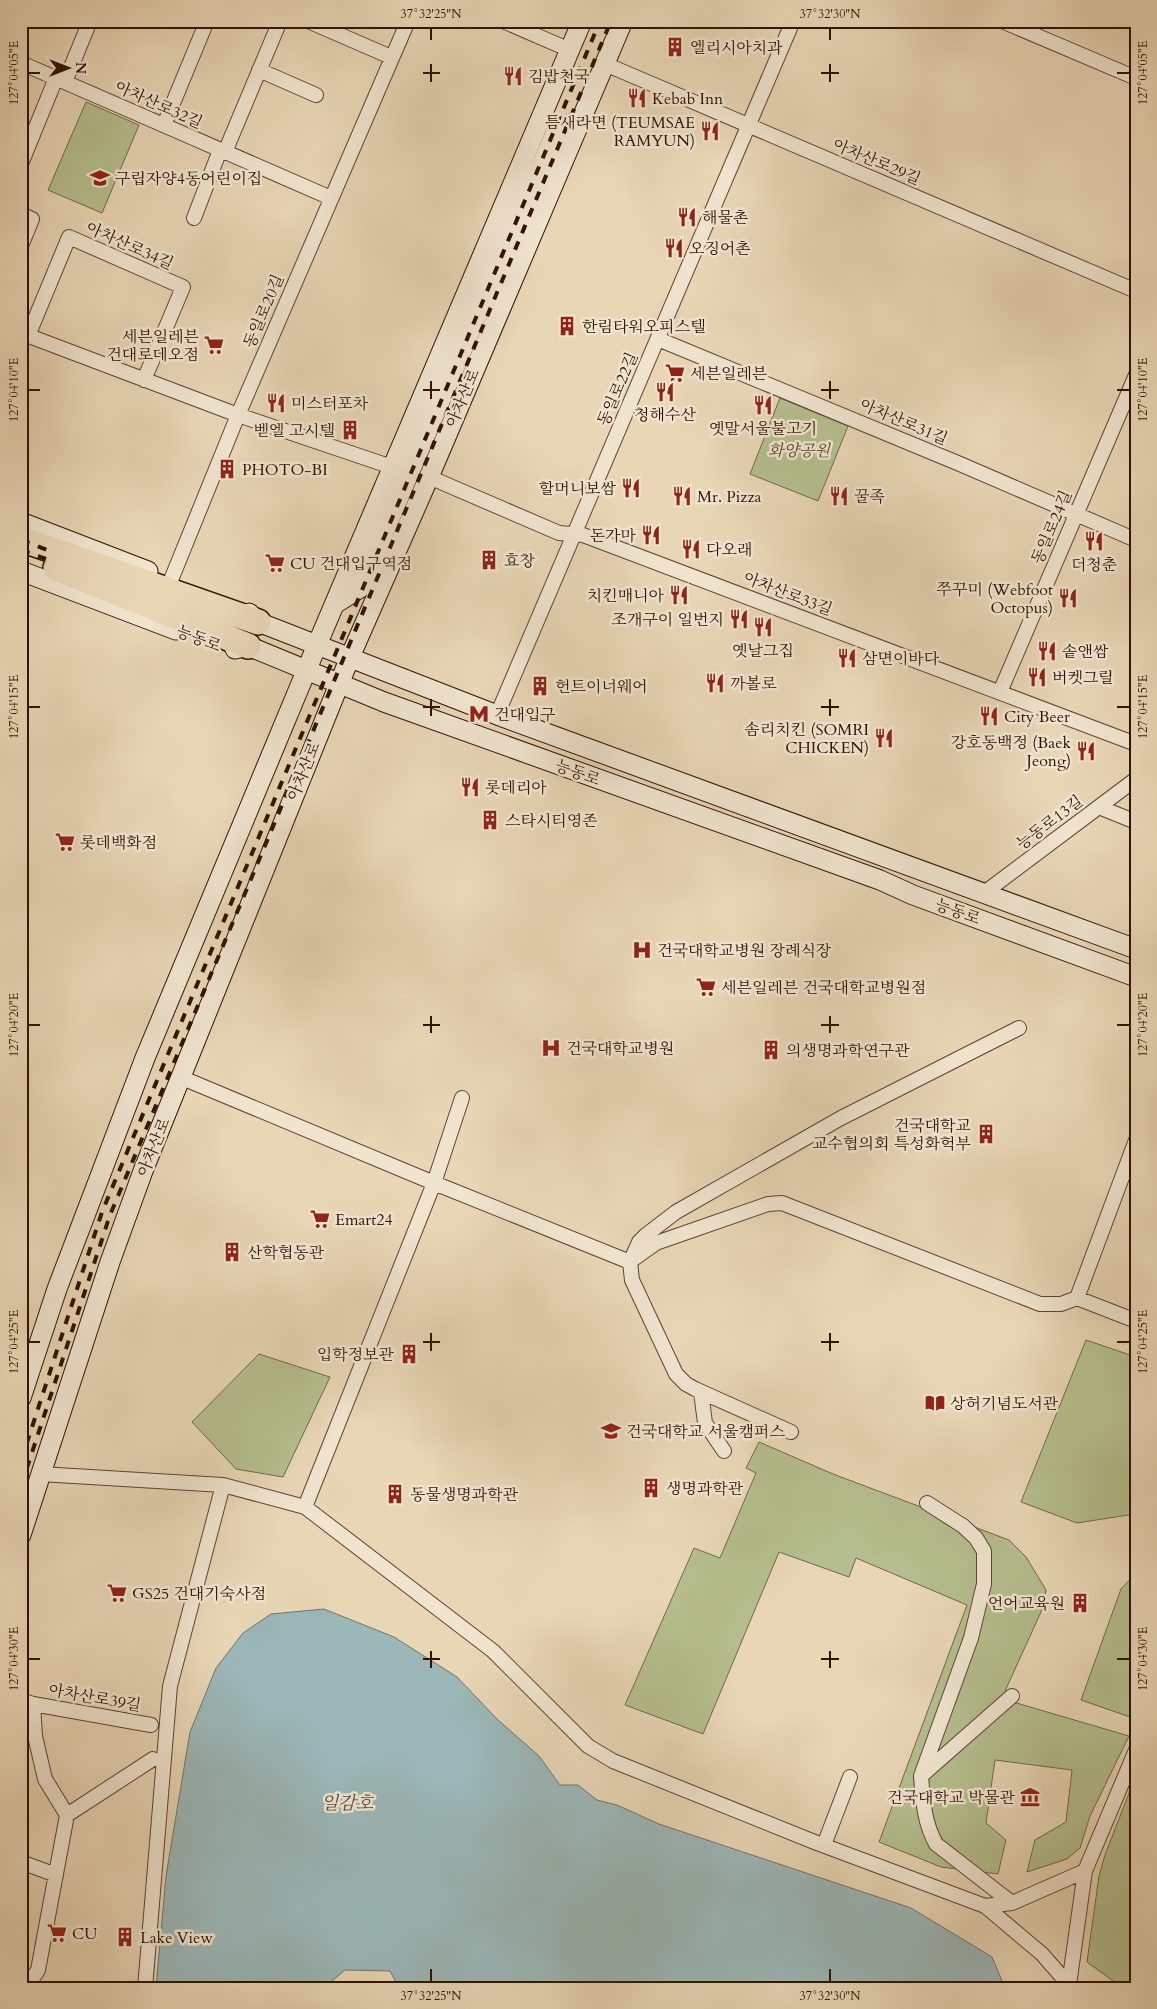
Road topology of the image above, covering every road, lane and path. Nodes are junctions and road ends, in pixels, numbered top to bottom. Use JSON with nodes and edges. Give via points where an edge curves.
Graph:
{"nodes":[{"id":1,"x":90,"y":21,"type":"edge"},
{"id":2,"x":207,"y":21,"type":"edge"},
{"id":3,"x":280,"y":21,"type":"edge"},
{"id":4,"x":308,"y":21,"type":"edge"},
{"id":5,"x":408,"y":21,"type":"edge"},
{"id":6,"x":503,"y":21,"type":"edge"},
{"id":7,"x":582,"y":21,"type":"edge"},
{"id":8,"x":623,"y":21,"type":"edge"},
{"id":9,"x":793,"y":21,"type":"edge"},
{"id":10,"x":1002,"y":21,"type":"edge"},
{"id":11,"x":570,"y":50,"type":"junction"},
{"id":12,"x":391,"y":57,"type":"junction"},
{"id":13,"x":21,"y":63,"type":"edge"},
{"id":14,"x":605,"y":64,"type":"junction"},
{"id":15,"x":259,"y":70,"type":"junction"},
{"id":16,"x":1136,"y":78,"type":"edge"},
{"id":17,"x":60,"y":80,"type":"junction"},
{"id":18,"x":316,"y":96,"type":"dead end"},
{"id":19,"x":545,"y":107,"type":"junction"},
{"id":20,"x":580,"y":121,"type":"junction"},
{"id":21,"x":164,"y":125,"type":"junction"},
{"id":22,"x":748,"y":125,"type":"junction"},
{"id":23,"x":557,"y":129,"type":"junction"},
{"id":24,"x":222,"y":151,"type":"junction"},
{"id":25,"x":21,"y":164,"type":"edge"},
{"id":26,"x":331,"y":198,"type":"junction"},
{"id":27,"x":21,"y":214,"type":"edge"},
{"id":28,"x":194,"y":218,"type":"dead end"},
{"id":29,"x":21,"y":246,"type":"edge"},
{"id":30,"x":1136,"y":291,"type":"edge"},
{"id":31,"x":25,"y":334,"type":"edge"},
{"id":32,"x":658,"y":339,"type":"junction"},
{"id":33,"x":1136,"y":375,"type":"edge"},
{"id":34,"x":144,"y":380,"type":"junction"},
{"id":35,"x":238,"y":415,"type":"junction"},
{"id":36,"x":392,"y":467,"type":"junction"},
{"id":37,"x":429,"y":477,"type":"junction"},
{"id":38,"x":1076,"y":514,"type":"junction"},
{"id":39,"x":21,"y":522,"type":"edge"},
{"id":40,"x":574,"y":534,"type":"junction"},
{"id":41,"x":21,"y":539,"type":"edge"},
{"id":42,"x":1136,"y":540,"type":"edge"},
{"id":43,"x":21,"y":554,"type":"edge"},
{"id":44,"x":21,"y":571,"type":"edge"},
{"id":45,"x":171,"y":580,"type":"junction"},
{"id":46,"x":360,"y":588,"type":"junction"},
{"id":47,"x":334,"y":604,"type":"junction"},
{"id":48,"x":368,"y":615,"type":"junction"},
{"id":49,"x":258,"y":622,"type":"junction"},
{"id":50,"x":317,"y":645,"type":"junction"},
{"id":51,"x":248,"y":646,"type":"junction"},
{"id":52,"x":350,"y":657,"type":"junction"},
{"id":53,"x":306,"y":671,"type":"junction"},
{"id":54,"x":338,"y":684,"type":"junction"},
{"id":55,"x":1000,"y":692,"type":"junction"},
{"id":56,"x":497,"y":715,"type":"junction"},
{"id":57,"x":1136,"y":744,"type":"edge"},
{"id":58,"x":1136,"y":779,"type":"edge"},
{"id":59,"x":1098,"y":807,"type":"junction"},
{"id":60,"x":1136,"y":822,"type":"edge"},
{"id":61,"x":918,"y":870,"type":"junction"},
{"id":62,"x":984,"y":893,"type":"junction"},
{"id":63,"x":913,"y":895,"type":"junction"},
{"id":64,"x":1136,"y":948,"type":"edge"},
{"id":65,"x":1136,"y":977,"type":"edge"},
{"id":66,"x":1019,"y":1028,"type":"dead end"},
{"id":67,"x":180,"y":1077,"type":"junction"},
{"id":68,"x":462,"y":1098,"type":"dead end"},
{"id":69,"x":1136,"y":1140,"type":"edge"},
{"id":70,"x":434,"y":1183,"type":"junction"},
{"id":71,"x":630,"y":1262,"type":"junction"},
{"id":72,"x":1077,"y":1298,"type":"junction"},
{"id":73,"x":1136,"y":1321,"type":"edge"},
{"id":74,"x":701,"y":1392,"type":"junction"},
{"id":75,"x":21,"y":1398,"type":"edge"},
{"id":76,"x":791,"y":1432,"type":"dead end"},
{"id":77,"x":724,"y":1451,"type":"dead end"},
{"id":78,"x":40,"y":1474,"type":"junction"},
{"id":79,"x":224,"y":1485,"type":"junction"},
{"id":80,"x":927,"y":1503,"type":"dead end"},
{"id":81,"x":305,"y":1507,"type":"junction"},
{"id":82,"x":22,"y":1527,"type":"edge"},
{"id":83,"x":1012,"y":1696,"type":"dead end"},
{"id":84,"x":27,"y":1702,"type":"edge"},
{"id":85,"x":151,"y":1725,"type":"dead end"},
{"id":86,"x":1136,"y":1750,"type":"edge"},
{"id":87,"x":153,"y":1759,"type":"dead end"},
{"id":88,"x":921,"y":1776,"type":"junction"},
{"id":89,"x":850,"y":1777,"type":"dead end"},
{"id":90,"x":67,"y":1815,"type":"junction"},
{"id":91,"x":824,"y":1845,"type":"junction"},
{"id":92,"x":21,"y":1862,"type":"edge"},
{"id":93,"x":1085,"y":1871,"type":"junction"},
{"id":94,"x":56,"y":1875,"type":"junction"},
{"id":95,"x":1012,"y":1903,"type":"junction"},
{"id":96,"x":985,"y":1906,"type":"junction"},
{"id":97,"x":1070,"y":1987,"type":"edge"},
{"id":98,"x":26,"y":1988,"type":"edge"},
{"id":99,"x":145,"y":1988,"type":"edge"}],
"edges":[{"from":1,"to":17,"type":"street"},
{"from":2,"to":21,"type":"street"},
{"from":3,"to":15,"type":"street"},
{"from":4,"to":12,"type":"street"},
{"from":5,"to":12,"type":"street","name":"동일로20길"},
{"from":6,"to":11,"type":"street"},
{"from":7,"to":11,"type":"main road"},
{"from":8,"to":14,"type":"main road","name":"아차산로"},
{"from":9,"to":22,"type":"street","name":"동일로22길"},
{"from":10,"to":16,"type":"street"},
{"from":11,"to":19,"type":"main road"},
{"from":12,"to":26,"type":"street","name":"동일로20길"},
{"from":13,"to":17,"type":"street","name":"아차산로32길"},
{"from":14,"to":20,"type":"main road","name":"아차산로"},
{"from":14,"to":22,"type":"street","name":"아차산로29길"},
{"from":15,"to":18,"type":"street"},
{"from":15,"to":24,"type":"street"},
{"from":17,"to":21,"type":"street","name":"아차산로32길"},
{"from":17,"to":25,"type":"street"},
{"from":19,"to":23,"type":"main road"},
{"from":19,"to":36,"type":"main road"},
{"from":20,"to":23,"type":"main road"},
{"from":20,"to":37,"type":"main road","name":"아차산로"},
{"from":21,"to":24,"type":"street","name":"아차산로32길"},
{"from":22,"to":30,"type":"street","name":"아차산로29길"},
{"from":22,"to":32,"type":"street","name":"동일로22길"},
{"from":23,"to":46,"type":"main road"},
{"from":24,"to":26,"type":"street","name":"아차산로32길"},
{"from":24,"to":28,"type":"street"},
{"from":26,"to":35,"type":"street","name":"동일로20길"},
{"from":27,"to":29,"type":"street","via":[[32,219]]},
{"from":31,"to":34,"type":"street","name":"아차산로34길"},
{"from":31,"to":34,"type":"street","name":"아차산로34길","via":[[69,237],[183,287]]},
{"from":32,"to":38,"type":"street","name":"아차산로31길"},
{"from":32,"to":40,"type":"street","name":"동일로22길"},
{"from":33,"to":38,"type":"street","name":"동일로24길"},
{"from":34,"to":35,"type":"street","name":"아차산로34길"},
{"from":35,"to":36,"type":"street","name":"아차산로34길"},
{"from":35,"to":45,"type":"street","name":"동일로20길"},
{"from":36,"to":47,"type":"main road"},
{"from":37,"to":40,"type":"street","name":"아차산로33길","via":[[560,533]]},
{"from":37,"to":48,"type":"main road","name":"아차산로"},
{"from":38,"to":42,"type":"street","name":"아차산로31길"},
{"from":38,"to":55,"type":"street","name":"동일로24길"},
{"from":39,"to":45,"type":"main road","name":"능동로"},
{"from":40,"to":55,"type":"street","name":"아차산로33길","via":[[592,538]]},
{"from":40,"to":56,"type":"street","name":"동일로22길"},
{"from":41,"to":49,"type":"highway","name":"능동로"},
{"from":43,"to":51,"type":"highway"},
{"from":44,"to":51,"type":"main road","name":"능동로","via":[[232,650]]},
{"from":45,"to":49,"type":"main road","name":"능동로","via":[[244,607]]},
{"from":46,"to":47,"type":"main road"},
{"from":46,"to":48,"type":"main road"},
{"from":47,"to":50,"type":"main road"},
{"from":48,"to":52,"type":"main road","name":"아차산로"},
{"from":49,"to":50,"type":"main road","name":"능동로"},
{"from":50,"to":52,"type":"main road","name":"능동로"},
{"from":50,"to":53,"type":"main road"},
{"from":51,"to":53,"type":"main road","name":"능동로"},
{"from":52,"to":54,"type":"main road","name":"아차산로"},
{"from":52,"to":56,"type":"main road","name":"능동로"},
{"from":53,"to":54,"type":"main road","name":"능동로"},
{"from":53,"to":75,"type":"main road","via":[[145,1058],[57,1289]]},
{"from":54,"to":63,"type":"main road","name":"능동로","via":[[880,880]]},
{"from":54,"to":67,"type":"main road","name":"아차산로"},
{"from":55,"to":57,"type":"street","name":"아차산로33길"},
{"from":56,"to":61,"type":"main road","name":"능동로"},
{"from":58,"to":59,"type":"street","name":"능동로13길"},
{"from":59,"to":60,"type":"street"},
{"from":59,"to":62,"type":"street","name":"능동로13길"},
{"from":61,"to":62,"type":"main road","name":"능동로"},
{"from":61,"to":63,"type":"main road"},
{"from":62,"to":64,"type":"main road","name":"능동로"},
{"from":63,"to":65,"type":"main road","name":"능동로"},
{"from":66,"to":71,"type":"street","via":[[848,1114],[676,1212],[643,1238]]},
{"from":67,"to":70,"type":"street"},
{"from":67,"to":78,"type":"main road","name":"아차산로","via":[[113,1253]]},
{"from":68,"to":70,"type":"street"},
{"from":69,"to":72,"type":"street"},
{"from":70,"to":71,"type":"street"},
{"from":70,"to":81,"type":"street"},
{"from":71,"to":72,"type":"street","via":[[656,1243],[768,1204],[782,1203],[1040,1304],[1061,1304]]},
{"from":71,"to":74,"type":"street","via":[[636,1291],[676,1374]]},
{"from":72,"to":73,"type":"street"},
{"from":74,"to":76,"type":"street"},
{"from":74,"to":77,"type":"street","via":[[705,1423]]},
{"from":78,"to":79,"type":"street"},
{"from":78,"to":82,"type":"main road","name":"아차산로"},
{"from":79,"to":81,"type":"street"},
{"from":79,"to":99,"type":"street","via":[[170,1686]]},
{"from":80,"to":88,"type":"street","via":[[976,1538],[984,1550],[984,1584],[971,1638]]},
{"from":81,"to":91,"type":"street","via":[[493,1651],[588,1746],[613,1761]]},
{"from":83,"to":88,"type":"street"},
{"from":84,"to":85,"type":"street","name":"아차산로39길"},
{"from":84,"to":90,"type":"street","name":"아차산로39길","via":[[45,1778]]},
{"from":86,"to":93,"type":"street"},
{"from":87,"to":90,"type":"street"},
{"from":88,"to":95,"type":"street","via":[[925,1819],[936,1844]]},
{"from":89,"to":91,"type":"street"},
{"from":90,"to":94,"type":"street"},
{"from":91,"to":96,"type":"street"},
{"from":92,"to":94,"type":"street"},
{"from":93,"to":95,"type":"street"},
{"from":93,"to":97,"type":"street"},
{"from":94,"to":98,"type":"street","via":[[38,1970]]},
{"from":95,"to":96,"type":"street"},
{"from":96,"to":97,"type":"street","via":[[1042,1954]]}]}
